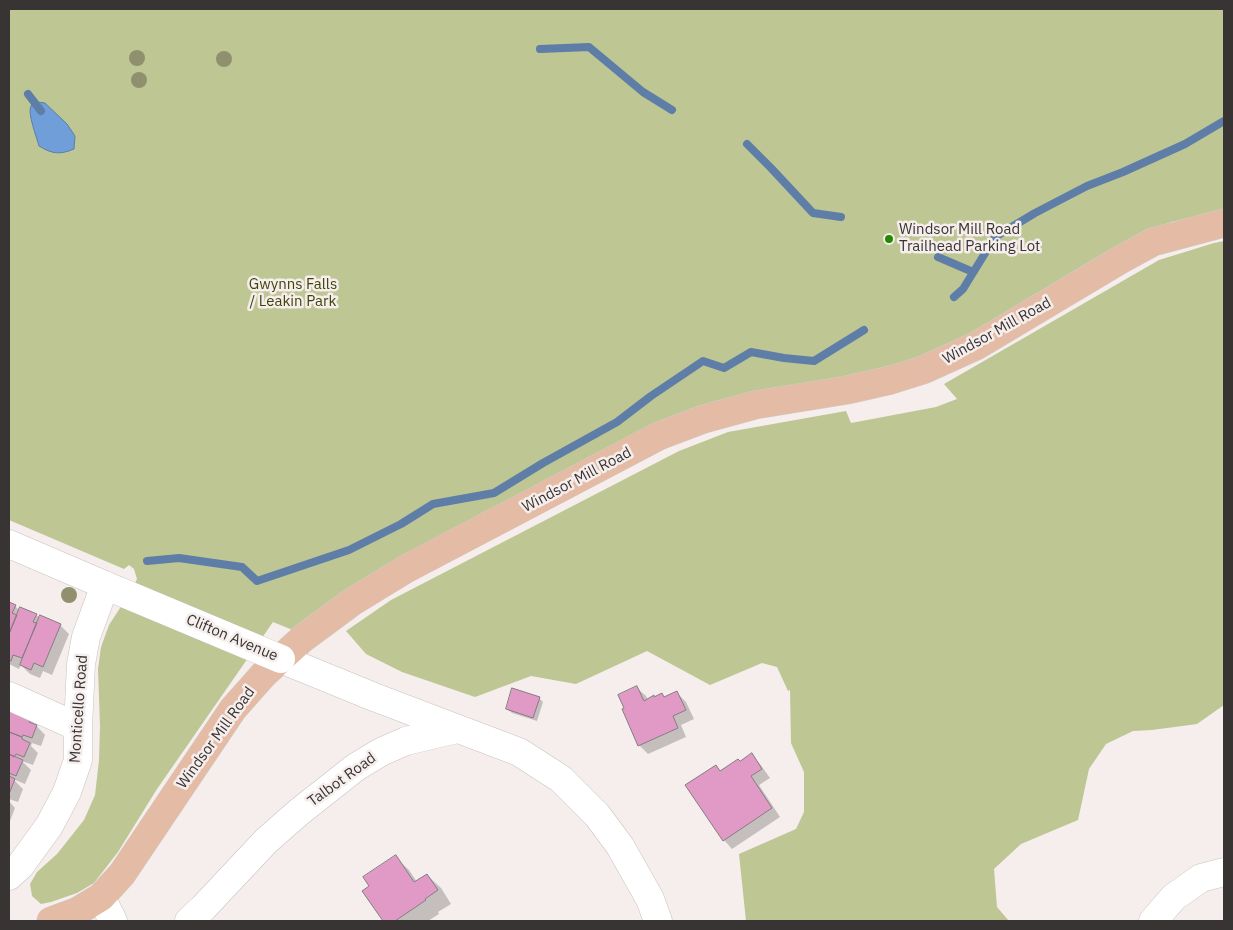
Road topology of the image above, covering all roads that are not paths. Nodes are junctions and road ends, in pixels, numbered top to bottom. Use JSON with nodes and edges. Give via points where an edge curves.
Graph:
{"nodes":[{"id":1,"x":1224,"y":223,"type":"edge"},
{"id":2,"x":9,"y":544,"type":"edge"},
{"id":3,"x":113,"y":588,"type":"junction"},
{"id":4,"x":9,"y":696,"type":"edge"},
{"id":5,"x":78,"y":727,"type":"junction"},
{"id":6,"x":456,"y":729,"type":"junction"},
{"id":7,"x":1224,"y":872,"type":"edge"},
{"id":8,"x":9,"y":876,"type":"edge"},
{"id":9,"x":101,"y":897,"type":"junction"},
{"id":10,"x":50,"y":921,"type":"edge"},
{"id":11,"x":113,"y":921,"type":"edge"},
{"id":12,"x":189,"y":921,"type":"edge"},
{"id":13,"x":658,"y":921,"type":"edge"},
{"id":14,"x":1153,"y":921,"type":"edge"}],
"edges":[{"from":1,"to":9,"type":"main road","name":"Windsor Mill Road","via":[[1154,242],[976,346],[923,370],[847,390],[755,406],[704,419],[659,436],[398,574],[338,612],[264,674],[234,709],[122,874]]},
{"from":2,"to":3,"type":"street","name":"Clifton Avenue"},
{"from":3,"to":5,"type":"street","name":"Monticello Road","via":[[86,637],[81,664]]},
{"from":3,"to":6,"type":"street","name":"Clifton Avenue","bridge":true},
{"from":4,"to":5,"type":"street"},
{"from":5,"to":8,"type":"street","name":"Monticello Road","via":[[78,760],[67,792],[49,826]]},
{"from":6,"to":12,"type":"street","name":"Talbot Road","via":[[406,741],[356,767],[266,842]]},
{"from":6,"to":13,"type":"street","via":[[519,752],[561,779],[597,815],[620,846],[650,899]]},
{"from":7,"to":14,"type":"street","via":[[1200,878],[1174,897]]},
{"from":9,"to":10,"type":"main road","name":"Windsor Mill Road","via":[[78,911]]},
{"from":9,"to":11,"type":"street"}]}
